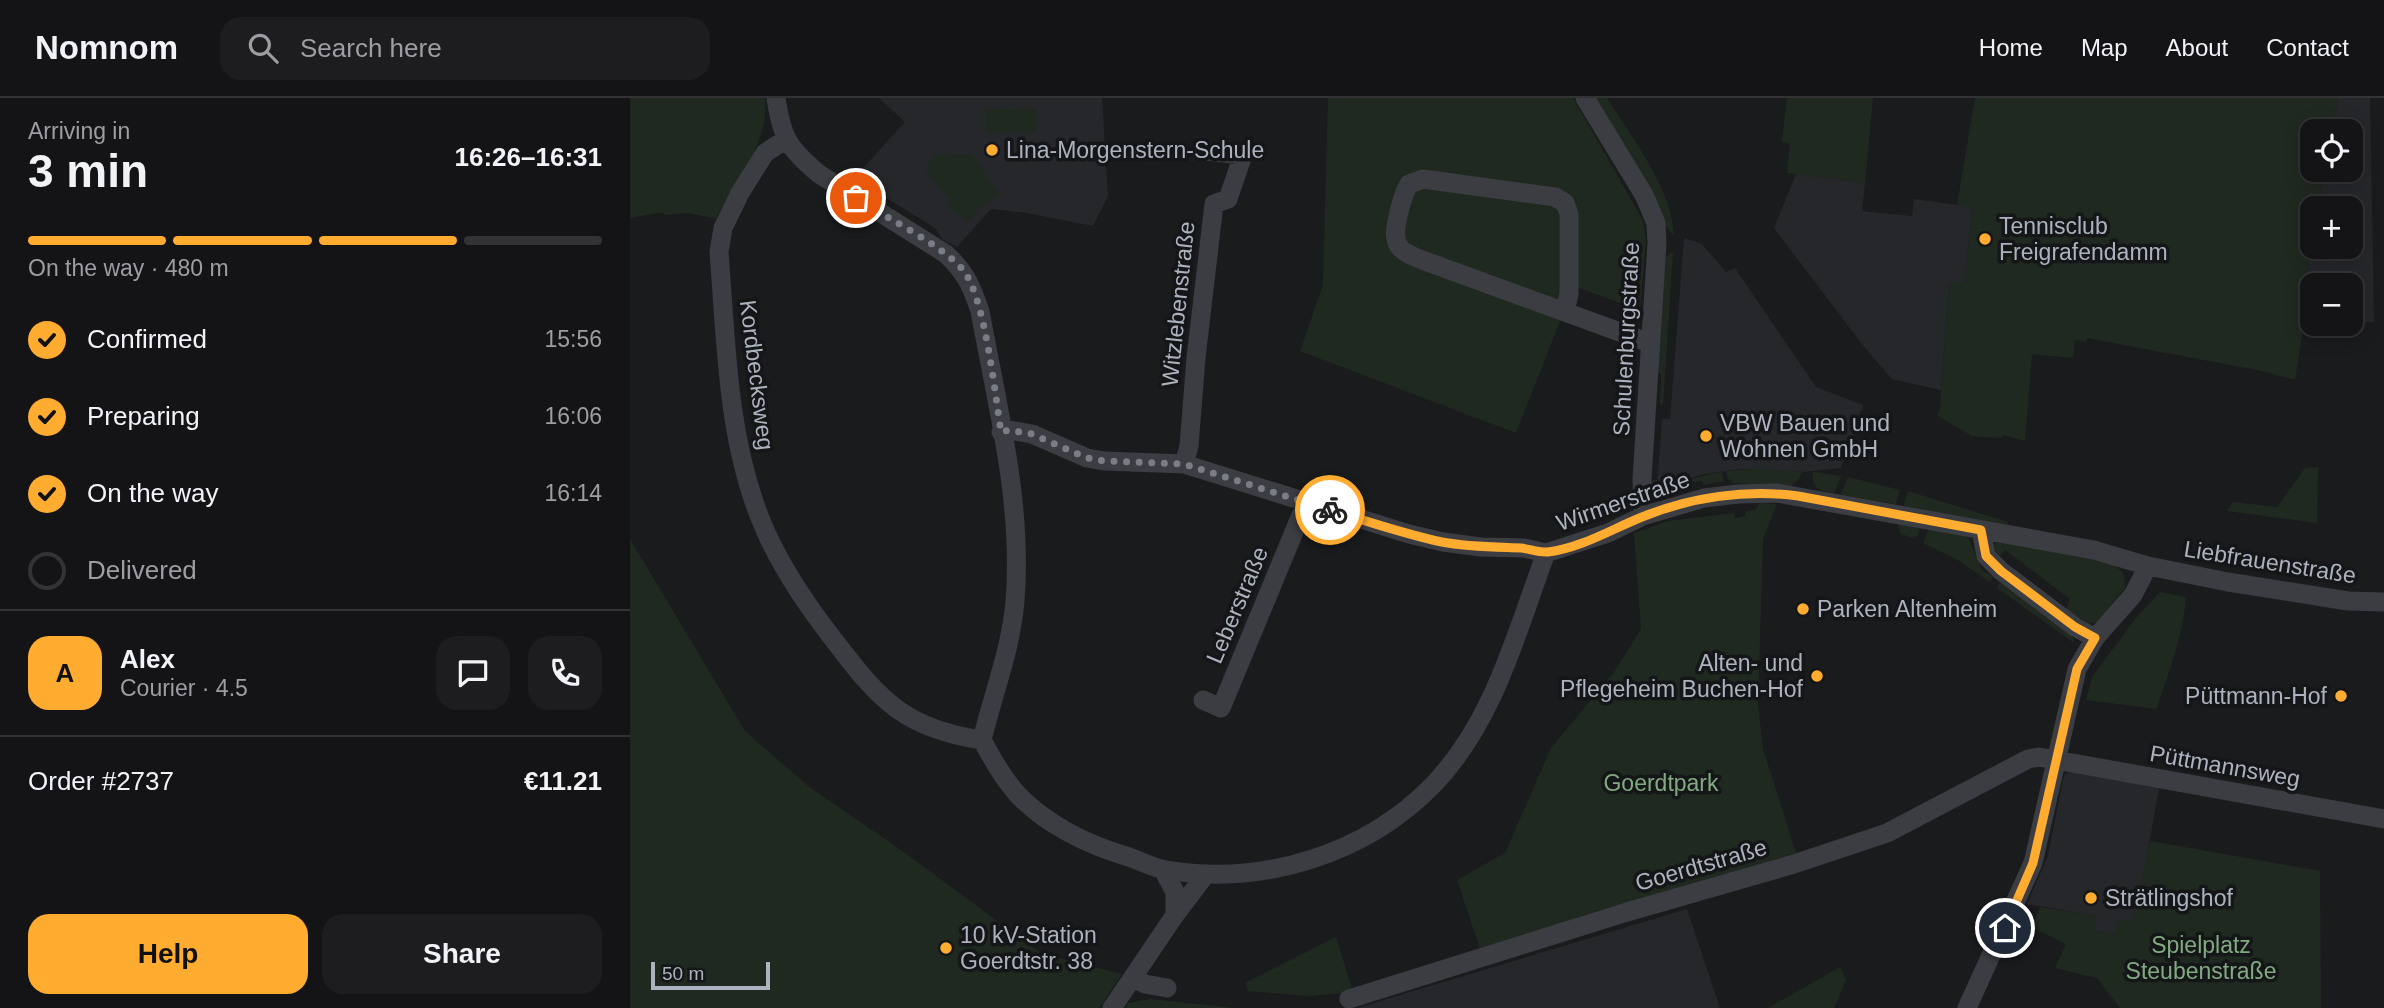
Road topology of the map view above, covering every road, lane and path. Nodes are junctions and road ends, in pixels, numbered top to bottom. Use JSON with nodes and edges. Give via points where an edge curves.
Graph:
{"nodes":[{"id":1,"x":776,"y":98,"type":"edge"},
{"id":2,"x":1585,"y":98,"type":"edge"},
{"id":3,"x":785,"y":140,"type":"junction"},
{"id":4,"x":1206,"y":151,"type":"dead end"},
{"id":5,"x":1565,"y":312,"type":"junction"},
{"id":6,"x":1650,"y":343,"type":"junction"},
{"id":7,"x":1001,"y":432,"type":"junction"},
{"id":8,"x":1184,"y":464,"type":"junction"},
{"id":9,"x":1306,"y":503,"type":"junction"},
{"id":10,"x":1643,"y":516,"type":"junction"},
{"id":11,"x":1981,"y":530,"type":"junction"},
{"id":12,"x":1546,"y":553,"type":"junction"},
{"id":13,"x":2148,"y":566,"type":"junction"},
{"id":14,"x":2384,"y":602,"type":"edge"},
{"id":15,"x":2095,"y":638,"type":"junction"},
{"id":16,"x":1203,"y":700,"type":"dead end"},
{"id":17,"x":982,"y":740,"type":"junction"},
{"id":18,"x":2057,"y":761,"type":"junction"},
{"id":19,"x":2384,"y":819,"type":"edge"},
{"id":20,"x":1163,"y":870,"type":"junction"},
{"id":21,"x":1206,"y":874,"type":"junction"},
{"id":22,"x":1175,"y":915,"type":"junction"},
{"id":23,"x":1133,"y":978,"type":"junction"},
{"id":24,"x":1167,"y":988,"type":"dead end"},
{"id":25,"x":1349,"y":999,"type":"dead end"},
{"id":26,"x":1975,"y":1005,"type":"edge"},
{"id":27,"x":1112,"y":1008,"type":"edge"}],
"edges":[{"from":1,"to":3,"type":"street"},
{"from":2,"to":6,"type":"street","name":"Schulenburgstraße","via":[[1656,223]]},
{"from":3,"to":7,"type":"street","via":[[819,174],[932,245],[962,270],[980,311]]},
{"from":3,"to":17,"type":"street","name":"Kordbecksweg","via":[[765,153],[740,193],[723,228],[719,252],[734,421],[759,516],[783,566],[821,624],[883,700],[932,728]]},
{"from":4,"to":8,"type":"street","name":"Witzlebenstraße","via":[[1243,155],[1228,199],[1214,204]]},
{"from":5,"to":5,"type":"street","via":[[1569,293],[1569,214],[1565,203],[1555,197],[1423,179],[1409,184],[1394,234],[1396,244],[1407,254]]},
{"from":5,"to":6,"type":"street"},
{"from":6,"to":10,"type":"street","name":"Schulenburgstraße"},
{"from":7,"to":8,"type":"street","name":"Wirmerstraße","via":[[1032,434],[1104,461]]},
{"from":7,"to":17,"type":"street","via":[[1016,532],[1015,603]]},
{"from":8,"to":9,"type":"street","name":"Wirmerstraße"},
{"from":9,"to":12,"type":"street","name":"Wirmerstraße","via":[[1443,542]]},
{"from":9,"to":16,"type":"street","name":"Leberstraße","via":[[1221,708]]},
{"from":10,"to":11,"type":"street","name":"Wirmerstraße","via":[[1704,498],[1777,493]]},
{"from":10,"to":12,"type":"street","name":"Wirmerstraße"},
{"from":11,"to":13,"type":"street","name":"Wirmerstraße","via":[[2094,550]]},
{"from":11,"to":15,"type":"street","via":[[1986,556],[2001,571]]},
{"from":12,"to":21,"type":"street","via":[[1485,711],[1433,785],[1378,829],[1329,853],[1275,870]]},
{"from":13,"to":14,"type":"street","name":"Liebfrauenstraße","via":[[2309,596]]},
{"from":13,"to":15,"type":"street","via":[[2133,595]]},
{"from":15,"to":18,"type":"street","via":[[2077,669]]},
{"from":17,"to":20,"type":"street","via":[[1008,783],[1052,822],[1093,844]]},
{"from":18,"to":19,"type":"street","name":"Püttmannsweg"},
{"from":18,"to":25,"type":"street","name":"Goerdtstraße","via":[[2028,759],[1887,833]]},
{"from":18,"to":26,"type":"street","via":[[2033,863]]},
{"from":20,"to":21,"type":"street"},
{"from":20,"to":22,"type":"street","via":[[1175,892]]},
{"from":21,"to":22,"type":"street"},
{"from":22,"to":23,"type":"street"},
{"from":23,"to":24,"type":"street"},
{"from":23,"to":27,"type":"street"}]}
